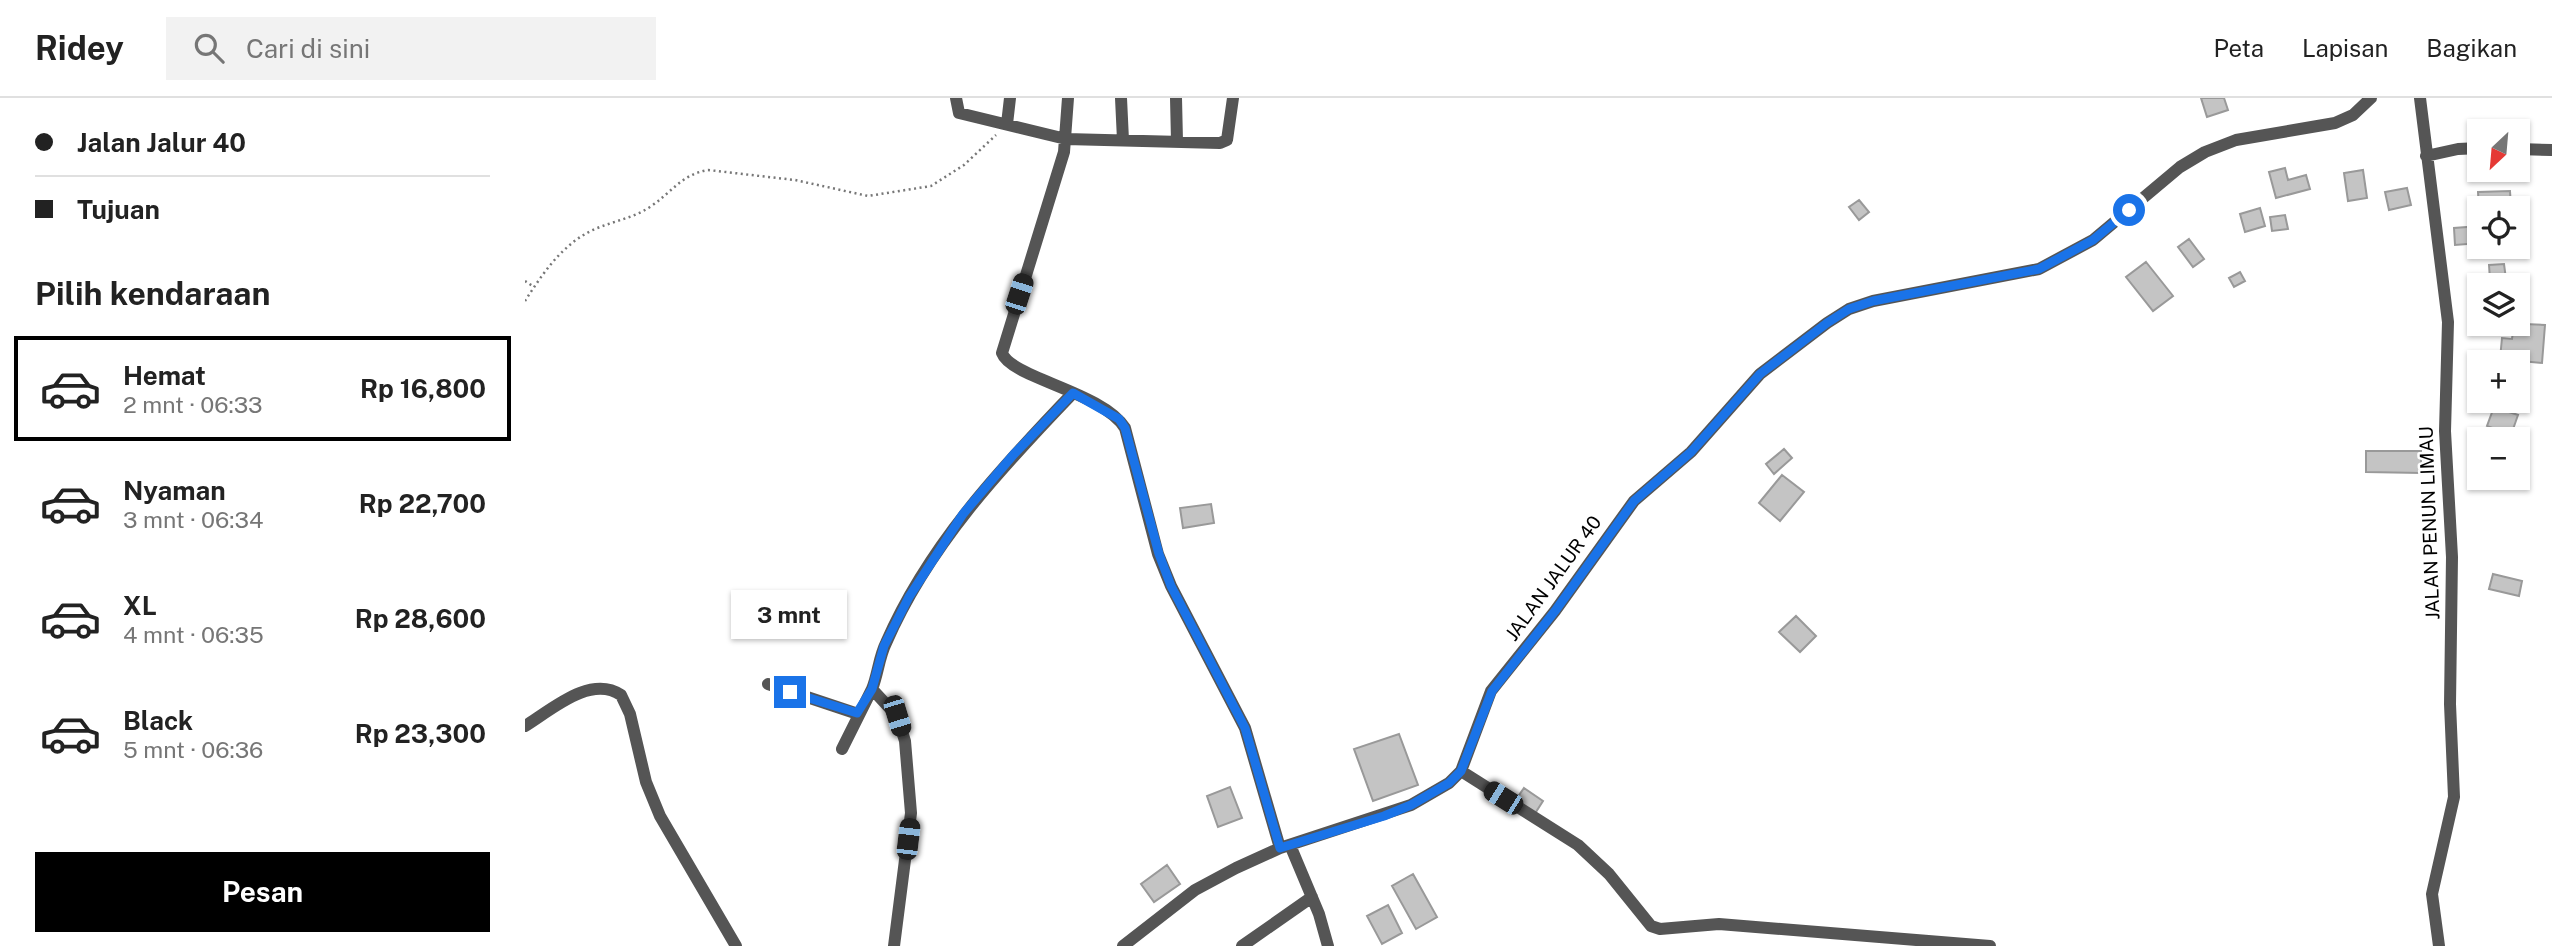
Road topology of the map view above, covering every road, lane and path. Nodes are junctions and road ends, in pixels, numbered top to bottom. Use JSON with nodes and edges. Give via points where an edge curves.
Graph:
{"nodes":[{"id":1,"x":956,"y":98,"type":"edge"},
{"id":2,"x":1010,"y":98,"type":"edge"},
{"id":3,"x":1068,"y":98,"type":"edge"},
{"id":4,"x":1121,"y":98,"type":"edge"},
{"id":5,"x":1176,"y":98,"type":"edge"},
{"id":6,"x":1233,"y":98,"type":"edge"},
{"id":7,"x":2371,"y":98,"type":"edge"},
{"id":8,"x":2420,"y":98,"type":"edge"},
{"id":9,"x":1007,"y":124,"type":"junction"},
{"id":10,"x":1066,"y":139,"type":"junction"},
{"id":11,"x":1122,"y":140,"type":"junction"},
{"id":12,"x":1177,"y":141,"type":"junction"},
{"id":13,"x":2467,"y":149,"type":"edge"},
{"id":14,"x":2531,"y":149,"type":"edge"},
{"id":15,"x":2552,"y":149,"type":"edge"},
{"id":16,"x":2426,"y":156,"type":"junction"},
{"id":17,"x":525,"y":281,"type":"edge"},
{"id":18,"x":534,"y":287,"type":"junction"},
{"id":19,"x":525,"y":301,"type":"edge"},
{"id":20,"x":1073,"y":393,"type":"junction"},
{"id":21,"x":768,"y":684,"type":"dead end"},
{"id":22,"x":872,"y":689,"type":"junction"},
{"id":23,"x":857,"y":713,"type":"junction"},
{"id":24,"x":525,"y":726,"type":"edge"},
{"id":25,"x":842,"y":749,"type":"dead end"},
{"id":26,"x":1461,"y":771,"type":"junction"},
{"id":27,"x":1285,"y":847,"type":"junction"},
{"id":28,"x":1312,"y":897,"type":"junction"},
{"id":29,"x":736,"y":946,"type":"edge"},
{"id":30,"x":894,"y":946,"type":"edge"},
{"id":31,"x":1123,"y":946,"type":"edge"},
{"id":32,"x":1242,"y":946,"type":"edge"},
{"id":33,"x":1328,"y":946,"type":"edge"},
{"id":34,"x":1990,"y":946,"type":"edge"},
{"id":35,"x":2438,"y":946,"type":"edge"}],
"edges":[{"from":1,"to":9,"type":"street","via":[[959,113]]},
{"from":2,"to":9,"type":"street"},
{"from":3,"to":10,"type":"street"},
{"from":4,"to":11,"type":"street"},
{"from":5,"to":12,"type":"street"},
{"from":6,"to":12,"type":"street","via":[[1227,140]]},
{"from":7,"to":26,"type":"street","name":"JALAN JALUR 40","via":[[2353,115],[2335,123],[2236,140],[2205,152],[2180,167],[2093,240],[2039,269],[1873,301],[1827,323],[1760,374],[1691,452],[1634,501],[1492,691]]},
{"from":8,"to":16,"type":"street","name":"JALAN PENUN LIMAU"},
{"from":9,"to":10,"type":"street"},
{"from":9,"to":18,"type":"path","via":[[947,178],[907,191],[868,196],[795,180],[708,170],[687,175],[651,206],[576,240],[556,256]]},
{"from":10,"to":11,"type":"street"},
{"from":10,"to":20,"type":"street","via":[[1002,353],[1014,368]]},
{"from":11,"to":12,"type":"street"},
{"from":13,"to":16,"type":"street"},
{"from":14,"to":15,"type":"street"},
{"from":16,"to":35,"type":"street","name":"JALAN PENUN LIMAU","via":[[2448,322],[2445,431],[2452,557],[2454,797],[2432,894]]},
{"from":17,"to":18,"type":"path"},
{"from":18,"to":19,"type":"path"},
{"from":20,"to":22,"type":"street","via":[[963,514],[909,597],[884,646]]},
{"from":20,"to":27,"type":"street","via":[[1119,419],[1125,428],[1171,586],[1245,728]]},
{"from":21,"to":23,"type":"street"},
{"from":22,"to":23,"type":"street"},
{"from":22,"to":30,"type":"street","via":[[897,716],[911,813]]},
{"from":23,"to":25,"type":"street"},
{"from":24,"to":29,"type":"street","via":[[578,694],[605,689],[621,695],[660,816]]},
{"from":26,"to":27,"type":"street","name":"JALAN JALUR 40","via":[[1438,792],[1411,805]]},
{"from":26,"to":34,"type":"street","via":[[1578,845],[1609,874],[1651,926],[1660,929],[1719,924]]},
{"from":27,"to":28,"type":"street"},
{"from":27,"to":31,"type":"street","name":"JALAN JALUR 40","via":[[1195,890]]},
{"from":28,"to":32,"type":"street"},
{"from":28,"to":33,"type":"street"}]}
